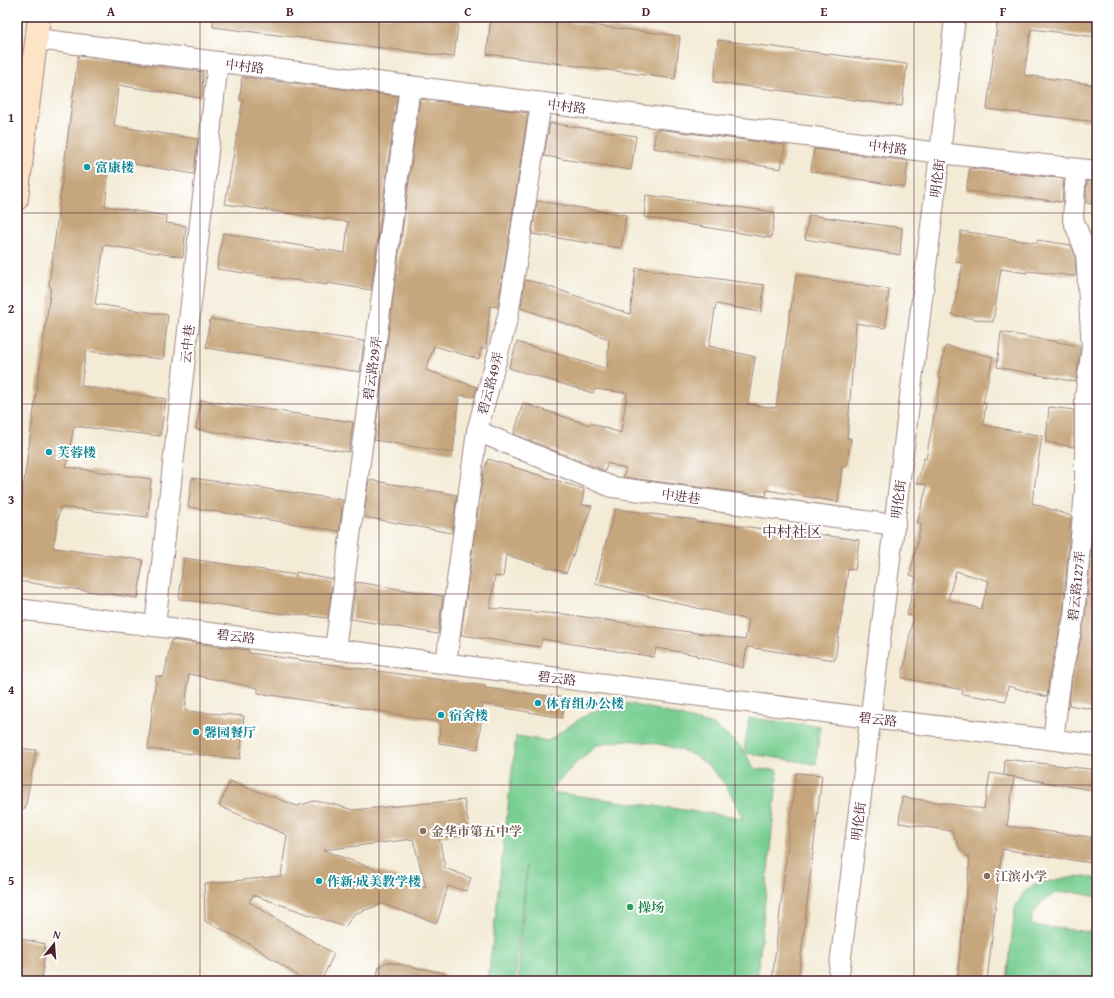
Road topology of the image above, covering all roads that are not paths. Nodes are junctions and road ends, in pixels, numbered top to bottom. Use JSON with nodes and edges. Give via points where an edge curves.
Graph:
{"nodes":[{"id":1,"x":39,"y":17,"type":"edge"},
{"id":2,"x":955,"y":17,"type":"edge"},
{"id":3,"x":37,"y":38,"type":"junction"},
{"id":4,"x":218,"y":62,"type":"junction"},
{"id":5,"x":410,"y":86,"type":"junction"},
{"id":6,"x":541,"y":103,"type":"junction"},
{"id":7,"x":940,"y":153,"type":"junction"},
{"id":8,"x":1076,"y":169,"type":"junction"},
{"id":9,"x":1097,"y":172,"type":"edge"},
{"id":10,"x":17,"y":199,"type":"edge"},
{"id":11,"x":1093,"y":361,"type":"edge"},
{"id":12,"x":477,"y":431,"type":"junction"},
{"id":13,"x":1090,"y":505,"type":"edge"},
{"id":14,"x":895,"y":525,"type":"junction"},
{"id":15,"x":17,"y":609,"type":"edge"},
{"id":16,"x":155,"y":626,"type":"junction"},
{"id":17,"x":335,"y":649,"type":"junction"},
{"id":18,"x":446,"y":663,"type":"junction"},
{"id":19,"x":870,"y":718,"type":"junction"},
{"id":20,"x":1053,"y":740,"type":"junction"},
{"id":21,"x":1097,"y":745,"type":"edge"},
{"id":22,"x":838,"y":981,"type":"edge"}],
"edges":[{"from":1,"to":3,"type":"main road"},
{"from":2,"to":7,"type":"street","name":"明伦街"},
{"from":3,"to":4,"type":"street","name":"中村路"},
{"from":3,"to":10,"type":"main road"},
{"from":4,"to":5,"type":"street","name":"中村路"},
{"from":4,"to":16,"type":"street","name":"云中巷"},
{"from":5,"to":6,"type":"street","name":"中村路"},
{"from":5,"to":17,"type":"street","name":"碧云路29弄"},
{"from":6,"to":7,"type":"street","name":"中村路"},
{"from":6,"to":12,"type":"street","name":"碧云路49弄","via":[[508,316]]},
{"from":7,"to":8,"type":"street","name":"中村路"},
{"from":7,"to":14,"type":"street","name":"明伦街"},
{"from":8,"to":9,"type":"street","name":"中村路"},
{"from":8,"to":11,"type":"street","name":"碧云路127弄","via":[[1073,219],[1086,253]]},
{"from":11,"to":13,"type":"street","name":"碧云路127弄","via":[[1085,398],[1085,491]]},
{"from":12,"to":14,"type":"street","name":"中进巷","via":[[612,487]]},
{"from":12,"to":18,"type":"street","name":"碧云路49弄"},
{"from":13,"to":20,"type":"street","name":"碧云路127弄","via":[[1074,617],[1061,676]]},
{"from":14,"to":19,"type":"street","name":"明伦街"},
{"from":15,"to":16,"type":"street","name":"碧云路"},
{"from":16,"to":17,"type":"street","name":"碧云路"},
{"from":17,"to":18,"type":"street","name":"碧云路"},
{"from":18,"to":19,"type":"street","name":"碧云路"},
{"from":19,"to":20,"type":"street","name":"碧云路"},
{"from":19,"to":22,"type":"street","name":"明伦街"},
{"from":20,"to":21,"type":"street","name":"碧云路"}]}
